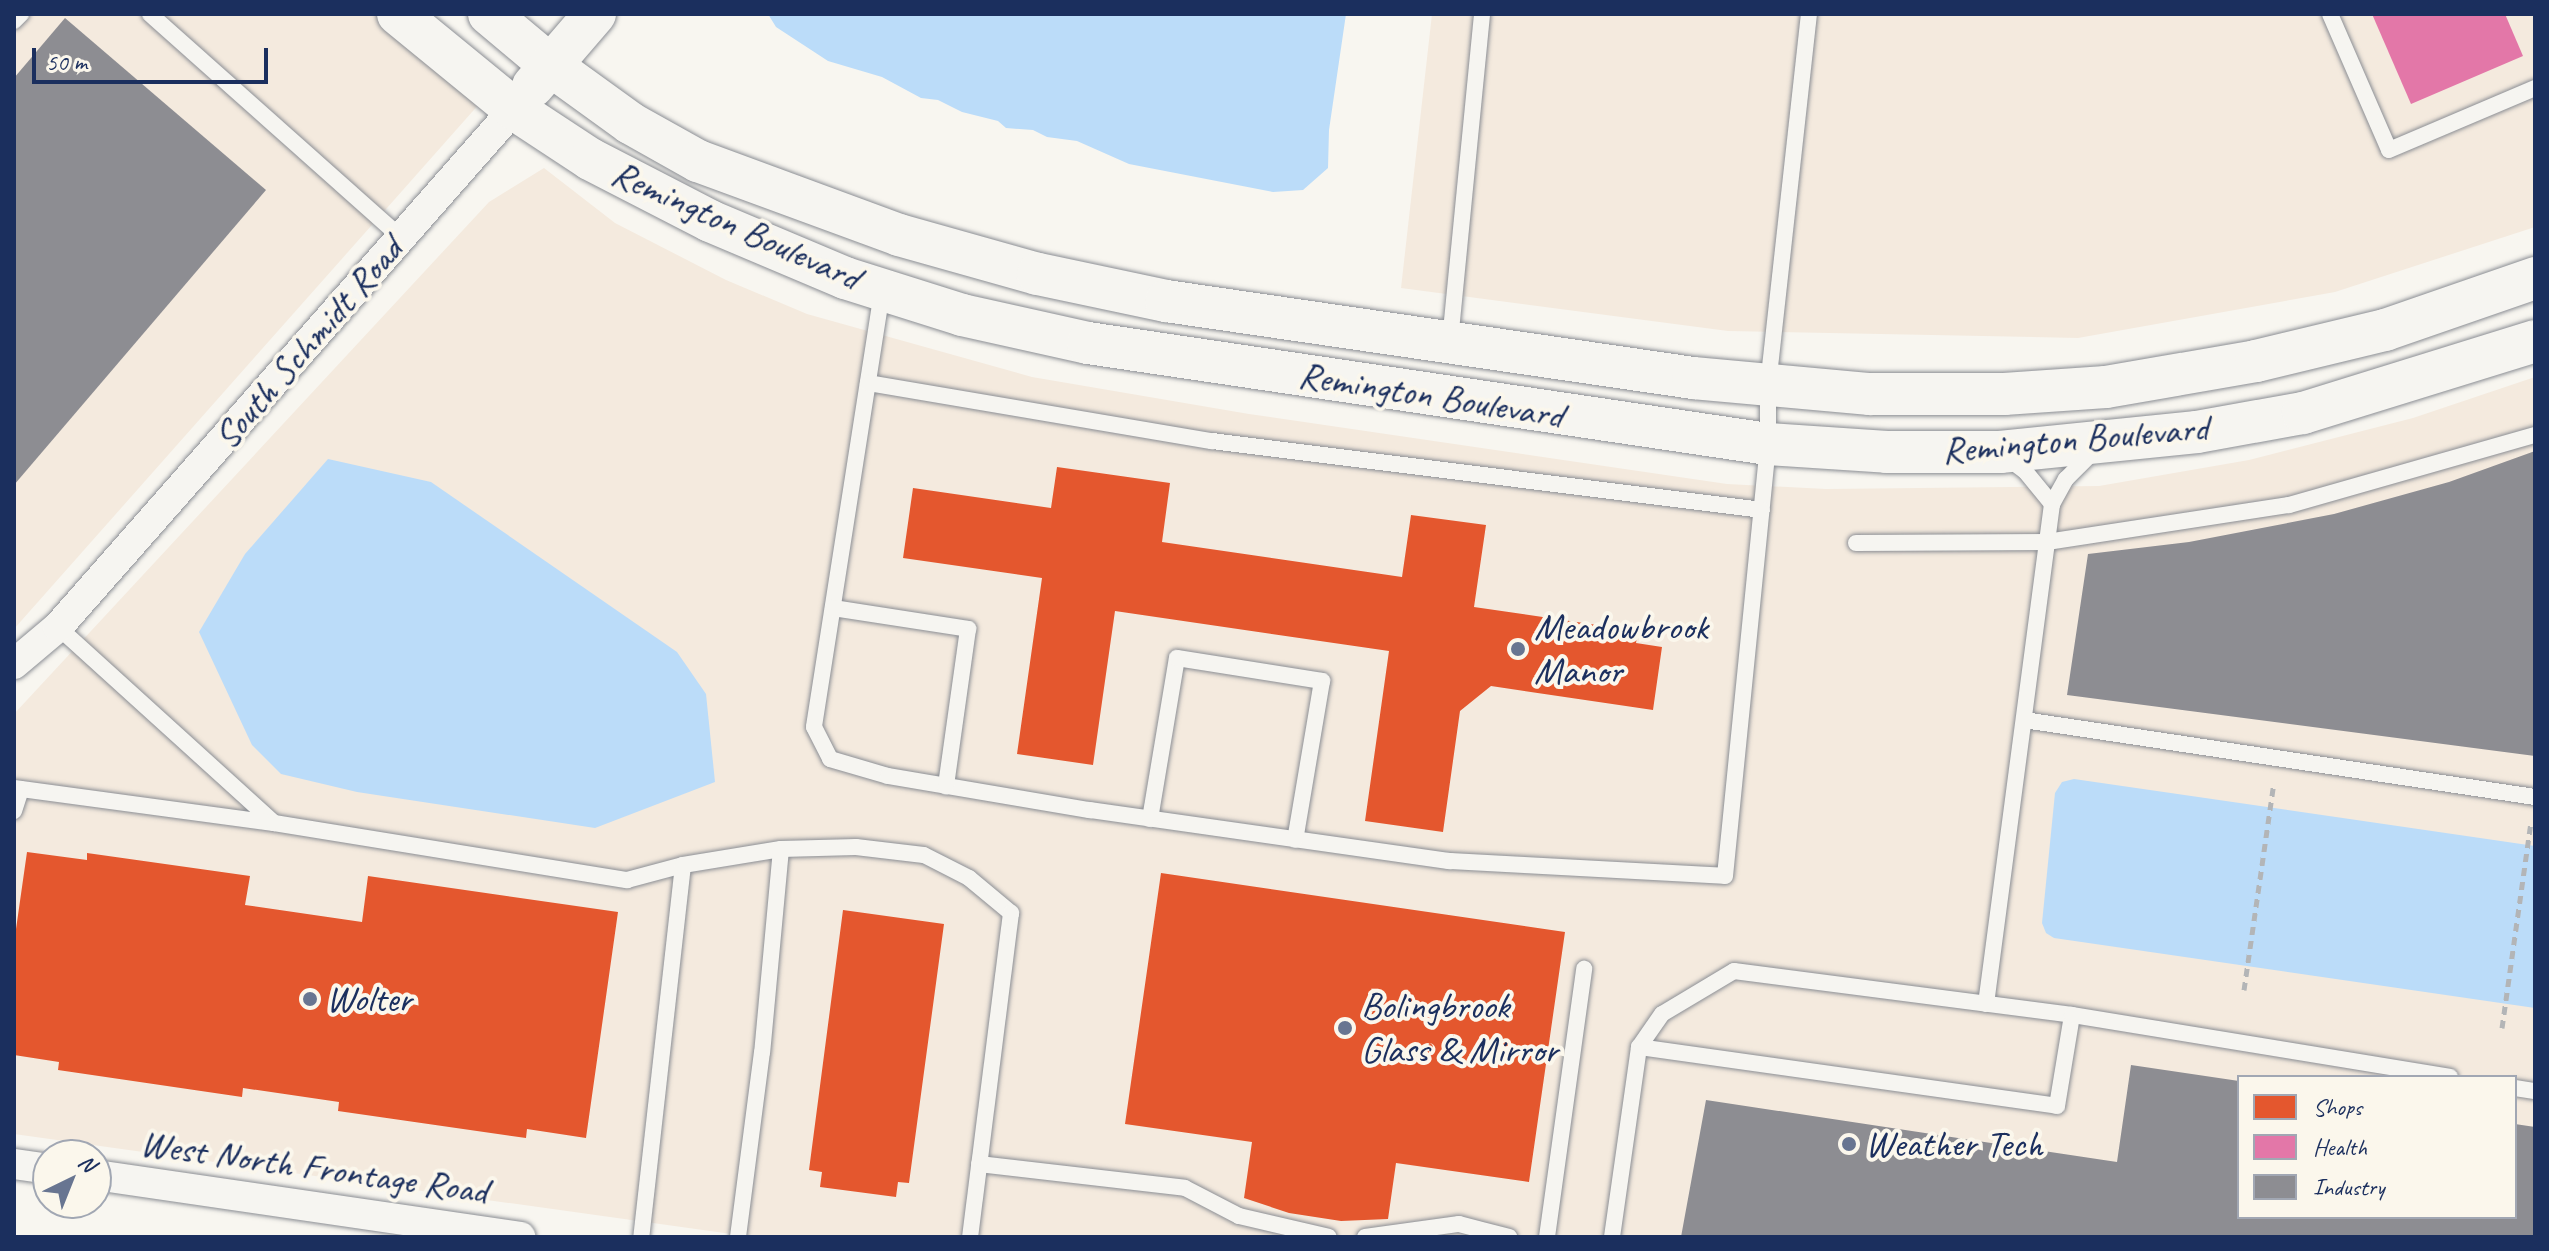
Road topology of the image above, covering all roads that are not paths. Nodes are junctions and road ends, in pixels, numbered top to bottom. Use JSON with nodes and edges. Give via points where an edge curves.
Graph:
{"nodes":[{"id":1,"x":21,"y":14,"type":"edge"},
{"id":2,"x":150,"y":14,"type":"edge"},
{"id":3,"x":398,"y":14,"type":"edge"},
{"id":4,"x":489,"y":14,"type":"edge"},
{"id":5,"x":595,"y":14,"type":"edge"},
{"id":6,"x":1482,"y":14,"type":"edge"},
{"id":7,"x":1809,"y":14,"type":"edge"},
{"id":8,"x":2330,"y":14,"type":"edge"},
{"id":9,"x":14,"y":21,"type":"edge"},
{"id":10,"x":550,"y":65,"type":"junction"},
{"id":11,"x":2535,"y":88,"type":"edge"},
{"id":12,"x":514,"y":109,"type":"junction"},
{"id":13,"x":401,"y":238,"type":"junction"},
{"id":14,"x":2535,"y":278,"type":"edge"},
{"id":15,"x":883,"y":290,"type":"junction"},
{"id":16,"x":2535,"y":341,"type":"edge"},
{"id":17,"x":1450,"y":343,"type":"junction"},
{"id":18,"x":868,"y":383,"type":"junction"},
{"id":19,"x":1768,"y":385,"type":"junction"},
{"id":20,"x":2535,"y":435,"type":"edge"},
{"id":21,"x":2109,"y":442,"type":"junction"},
{"id":22,"x":1768,"y":444,"type":"junction"},
{"id":23,"x":2000,"y":452,"type":"junction"},
{"id":24,"x":2052,"y":504,"type":"junction"},
{"id":25,"x":1762,"y":510,"type":"junction"},
{"id":26,"x":2047,"y":542,"type":"junction"},
{"id":27,"x":1856,"y":543,"type":"dead end"},
{"id":28,"x":833,"y":608,"type":"junction"},
{"id":29,"x":58,"y":627,"type":"junction"},
{"id":30,"x":14,"y":663,"type":"edge"},
{"id":31,"x":2024,"y":720,"type":"junction"},
{"id":32,"x":946,"y":786,"type":"junction"},
{"id":33,"x":17,"y":788,"type":"edge"},
{"id":34,"x":2535,"y":797,"type":"edge"},
{"id":35,"x":14,"y":811,"type":"edge"},
{"id":36,"x":1150,"y":819,"type":"junction"},
{"id":37,"x":274,"y":823,"type":"junction"},
{"id":38,"x":1295,"y":840,"type":"junction"},
{"id":39,"x":781,"y":849,"type":"junction"},
{"id":40,"x":683,"y":865,"type":"junction"},
{"id":41,"x":1584,"y":969,"type":"dead end"},
{"id":42,"x":1986,"y":1004,"type":"junction"},
{"id":43,"x":2072,"y":1015,"type":"junction"},
{"id":44,"x":1639,"y":1047,"type":"junction"},
{"id":45,"x":2438,"y":1075,"type":"edge"},
{"id":46,"x":979,"y":1164,"type":"junction"},
{"id":47,"x":112,"y":1177,"type":"edge"},
{"id":48,"x":521,"y":1237,"type":"edge"},
{"id":49,"x":641,"y":1237,"type":"edge"},
{"id":50,"x":738,"y":1237,"type":"edge"},
{"id":51,"x":970,"y":1237,"type":"edge"},
{"id":52,"x":1329,"y":1237,"type":"edge"},
{"id":53,"x":1365,"y":1237,"type":"edge"},
{"id":54,"x":1509,"y":1237,"type":"edge"},
{"id":55,"x":1547,"y":1237,"type":"edge"},
{"id":56,"x":1612,"y":1237,"type":"edge"}],
"edges":[{"from":1,"to":9,"type":"lane"},
{"from":2,"to":13,"type":"lane"},
{"from":3,"to":12,"type":"street","name":"Remington Boulevard"},
{"from":4,"to":10,"type":"street","name":"Remington Boulevard"},
{"from":5,"to":10,"type":"street","name":"South Schmidt Road"},
{"from":6,"to":17,"type":"lane"},
{"from":7,"to":19,"type":"lane"},
{"from":8,"to":11,"type":"lane","via":[[2389,150]]},
{"from":10,"to":12,"type":"street","name":"South Schmidt Road"},
{"from":10,"to":17,"type":"street","name":"Remington Boulevard","via":[[630,123],[698,161],[899,235],[1038,274],[1166,301]]},
{"from":12,"to":13,"type":"street","name":"South Schmidt Road"},
{"from":12,"to":15,"type":"street","name":"Remington Boulevard","via":[[644,189],[778,252]]},
{"from":13,"to":29,"type":"street","name":"South Schmidt Road"},
{"from":14,"to":19,"type":"street","name":"Remington Boulevard","via":[[2385,330],[2256,361],[2106,387],[1870,394]]},
{"from":15,"to":18,"type":"lane"},
{"from":15,"to":22,"type":"street","name":"Remington Boulevard","via":[[962,315],[1088,343]]},
{"from":16,"to":21,"type":"street","name":"Remington Boulevard","via":[[2303,413]]},
{"from":17,"to":19,"type":"street","name":"Remington Boulevard"},
{"from":18,"to":25,"type":"lane","via":[[1212,441]]},
{"from":18,"to":28,"type":"lane"},
{"from":19,"to":22,"type":"lane"},
{"from":20,"to":26,"type":"lane","via":[[2289,505]]},
{"from":21,"to":23,"type":"street","name":"Remington Boulevard"},
{"from":21,"to":24,"type":"lane","via":[[2078,463]]},
{"from":22,"to":23,"type":"street","name":"Remington Boulevard"},
{"from":22,"to":25,"type":"lane"},
{"from":23,"to":24,"type":"lane","via":[[2025,471]]},
{"from":24,"to":26,"type":"lane"},
{"from":25,"to":38,"type":"lane","via":[[1725,876],[1449,861]]},
{"from":26,"to":27,"type":"lane"},
{"from":26,"to":31,"type":"lane"},
{"from":28,"to":32,"type":"lane","via":[[814,727],[830,759]]},
{"from":28,"to":32,"type":"lane","via":[[968,629]]},
{"from":29,"to":30,"type":"street","name":"South Schmidt Road"},
{"from":29,"to":37,"type":"lane"},
{"from":31,"to":34,"type":"lane"},
{"from":31,"to":42,"type":"lane"},
{"from":32,"to":36,"type":"lane"},
{"from":33,"to":35,"type":"lane"},
{"from":33,"to":37,"type":"lane"},
{"from":36,"to":38,"type":"lane"},
{"from":36,"to":38,"type":"lane","via":[[1177,658],[1322,681]]},
{"from":37,"to":40,"type":"lane","via":[[627,880]]},
{"from":39,"to":40,"type":"lane"},
{"from":39,"to":46,"type":"lane","via":[[856,847],[924,855],[969,878],[1011,913]]},
{"from":39,"to":50,"type":"lane"},
{"from":40,"to":49,"type":"lane"},
{"from":41,"to":55,"type":"lane"},
{"from":42,"to":43,"type":"lane"},
{"from":42,"to":44,"type":"lane","via":[[1734,971],[1662,1014]]},
{"from":43,"to":44,"type":"lane","via":[[2057,1106]]},
{"from":43,"to":45,"type":"lane"},
{"from":44,"to":56,"type":"lane"},
{"from":46,"to":51,"type":"lane"},
{"from":46,"to":52,"type":"lane","via":[[1185,1188],[1239,1216]]},
{"from":47,"to":48,"type":"street","name":"West North Frontage Road"},
{"from":53,"to":54,"type":"lane","via":[[1459,1224]]}]}
